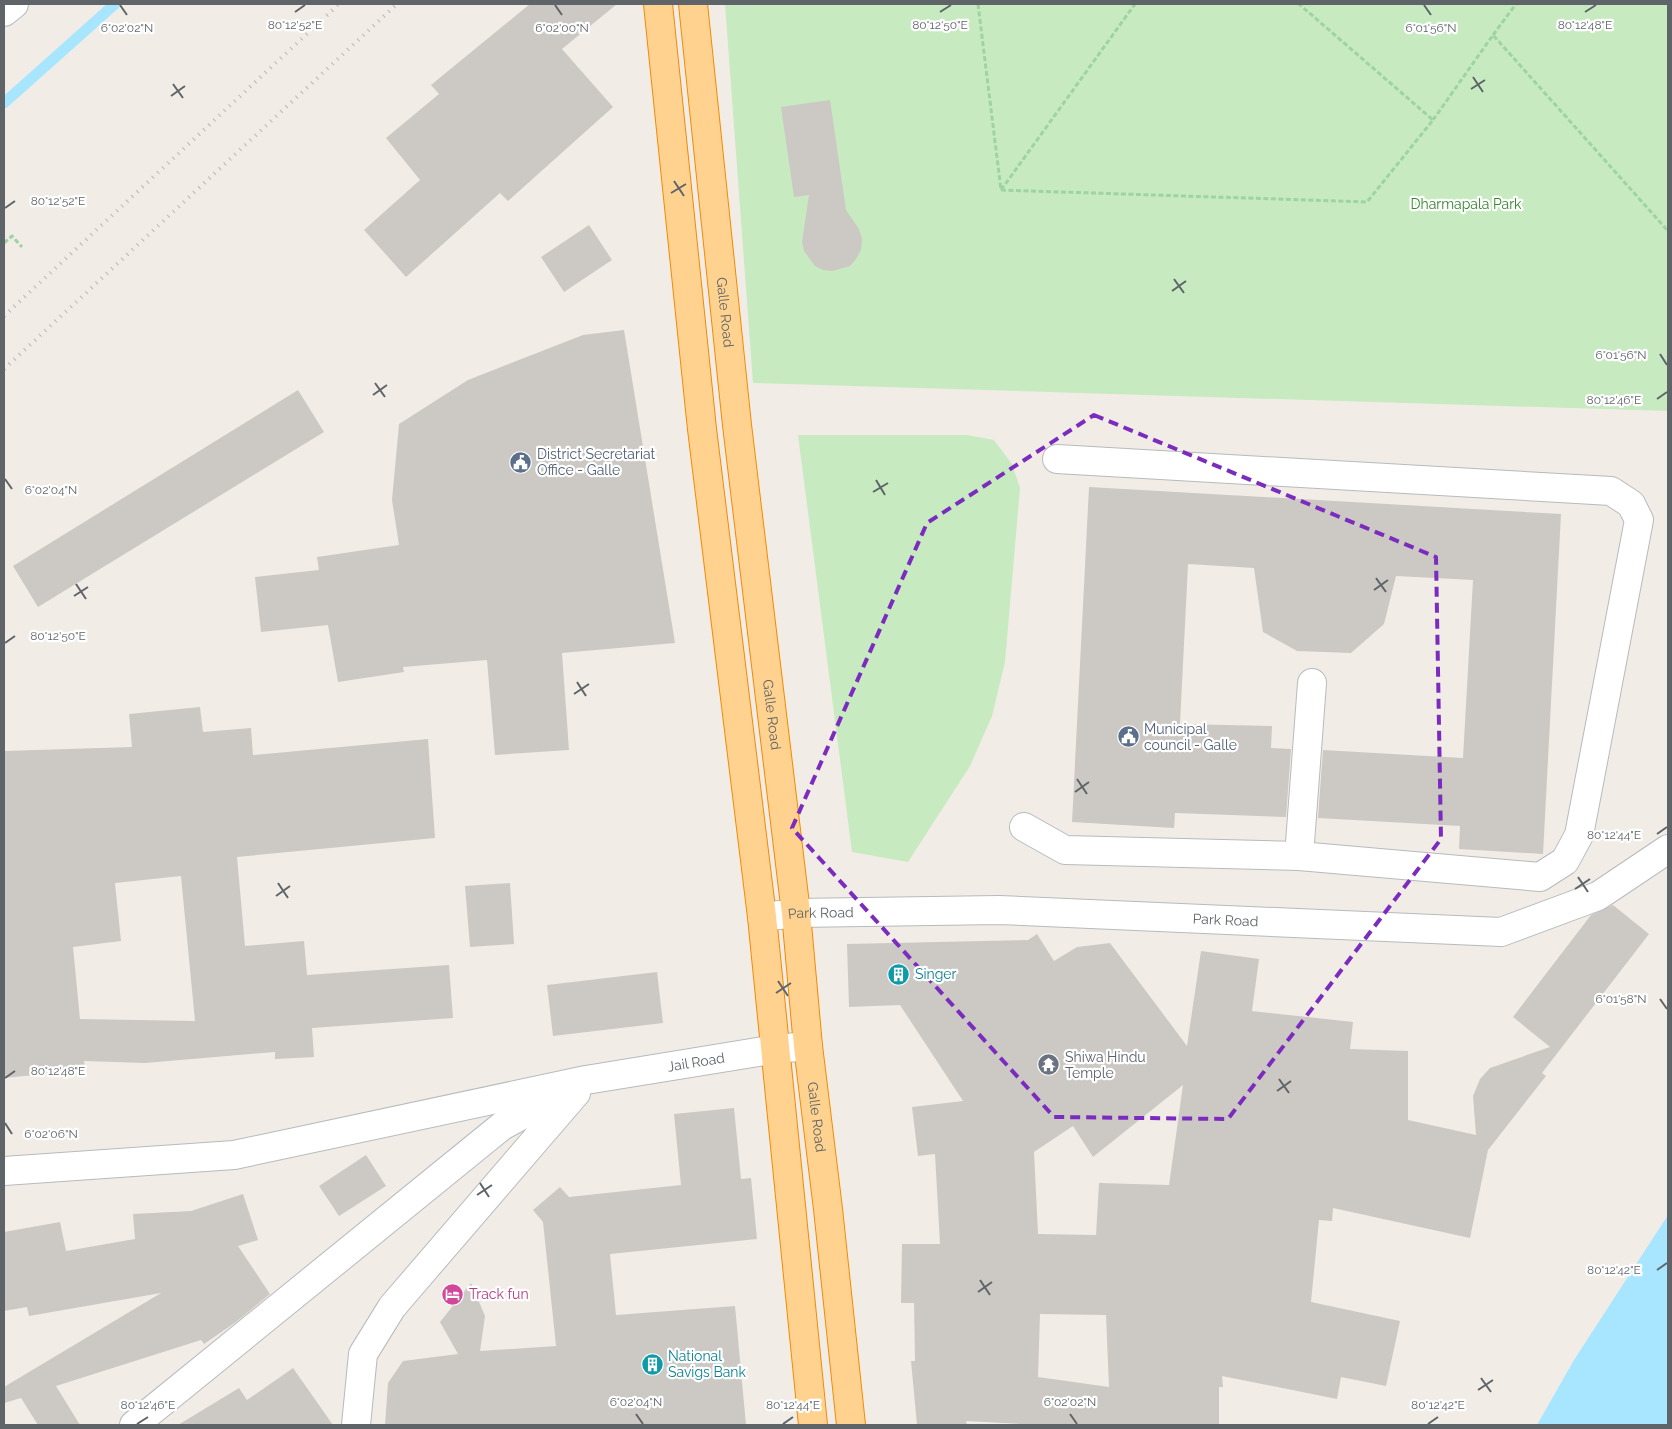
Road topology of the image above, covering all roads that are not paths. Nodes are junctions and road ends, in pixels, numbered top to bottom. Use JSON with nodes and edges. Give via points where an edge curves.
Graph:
{"nodes":[{"id":1,"x":14,"y":4,"type":"edge"},
{"id":2,"x":658,"y":4,"type":"edge"},
{"id":3,"x":693,"y":4,"type":"edge"},
{"id":4,"x":4,"y":12,"type":"edge"},
{"id":5,"x":1058,"y":458,"type":"dead end"},
{"id":6,"x":1312,"y":683,"type":"dead end"},
{"id":7,"x":1024,"y":826,"type":"dead end"},
{"id":8,"x":1668,"y":849,"type":"edge"},
{"id":9,"x":1299,"y":856,"type":"junction"},
{"id":10,"x":796,"y":913,"type":"junction"},
{"id":11,"x":762,"y":917,"type":"junction"},
{"id":12,"x":808,"y":1046,"type":"junction"},
{"id":13,"x":776,"y":1049,"type":"junction"},
{"id":14,"x":586,"y":1080,"type":"junction"},
{"id":15,"x":4,"y":1171,"type":"edge"},
{"id":16,"x":134,"y":1425,"type":"edge"},
{"id":17,"x":356,"y":1425,"type":"edge"},
{"id":18,"x":813,"y":1425,"type":"edge"},
{"id":19,"x":850,"y":1425,"type":"edge"}],
"edges":[{"from":1,"to":4,"type":"street"},
{"from":2,"to":11,"type":"highway","via":[[702,429]]},
{"from":3,"to":10,"type":"highway","name":"Galle Road","via":[[736,416]]},
{"from":5,"to":9,"type":"street","via":[[1611,491],[1631,504],[1639,520],[1579,835],[1565,861],[1540,877]]},
{"from":6,"to":9,"type":"street"},
{"from":7,"to":9,"type":"street","via":[[1065,850]]},
{"from":8,"to":10,"type":"street","name":"Park Road","via":[[1598,896],[1501,932],[999,910]]},
{"from":10,"to":11,"type":"street","name":"Park Road"},
{"from":10,"to":12,"type":"highway","name":"Galle Road"},
{"from":11,"to":13,"type":"highway"},
{"from":12,"to":13,"type":"street","name":"Jail Road"},
{"from":12,"to":19,"type":"highway","name":"Galle Road"},
{"from":13,"to":14,"type":"street","name":"Jail Road"},
{"from":13,"to":18,"type":"highway"},
{"from":14,"to":15,"type":"street","name":"Jail Road","via":[[234,1155]]},
{"from":14,"to":16,"type":"street","via":[[502,1126]]},
{"from":14,"to":17,"type":"street","via":[[392,1307],[363,1354]]}]}
